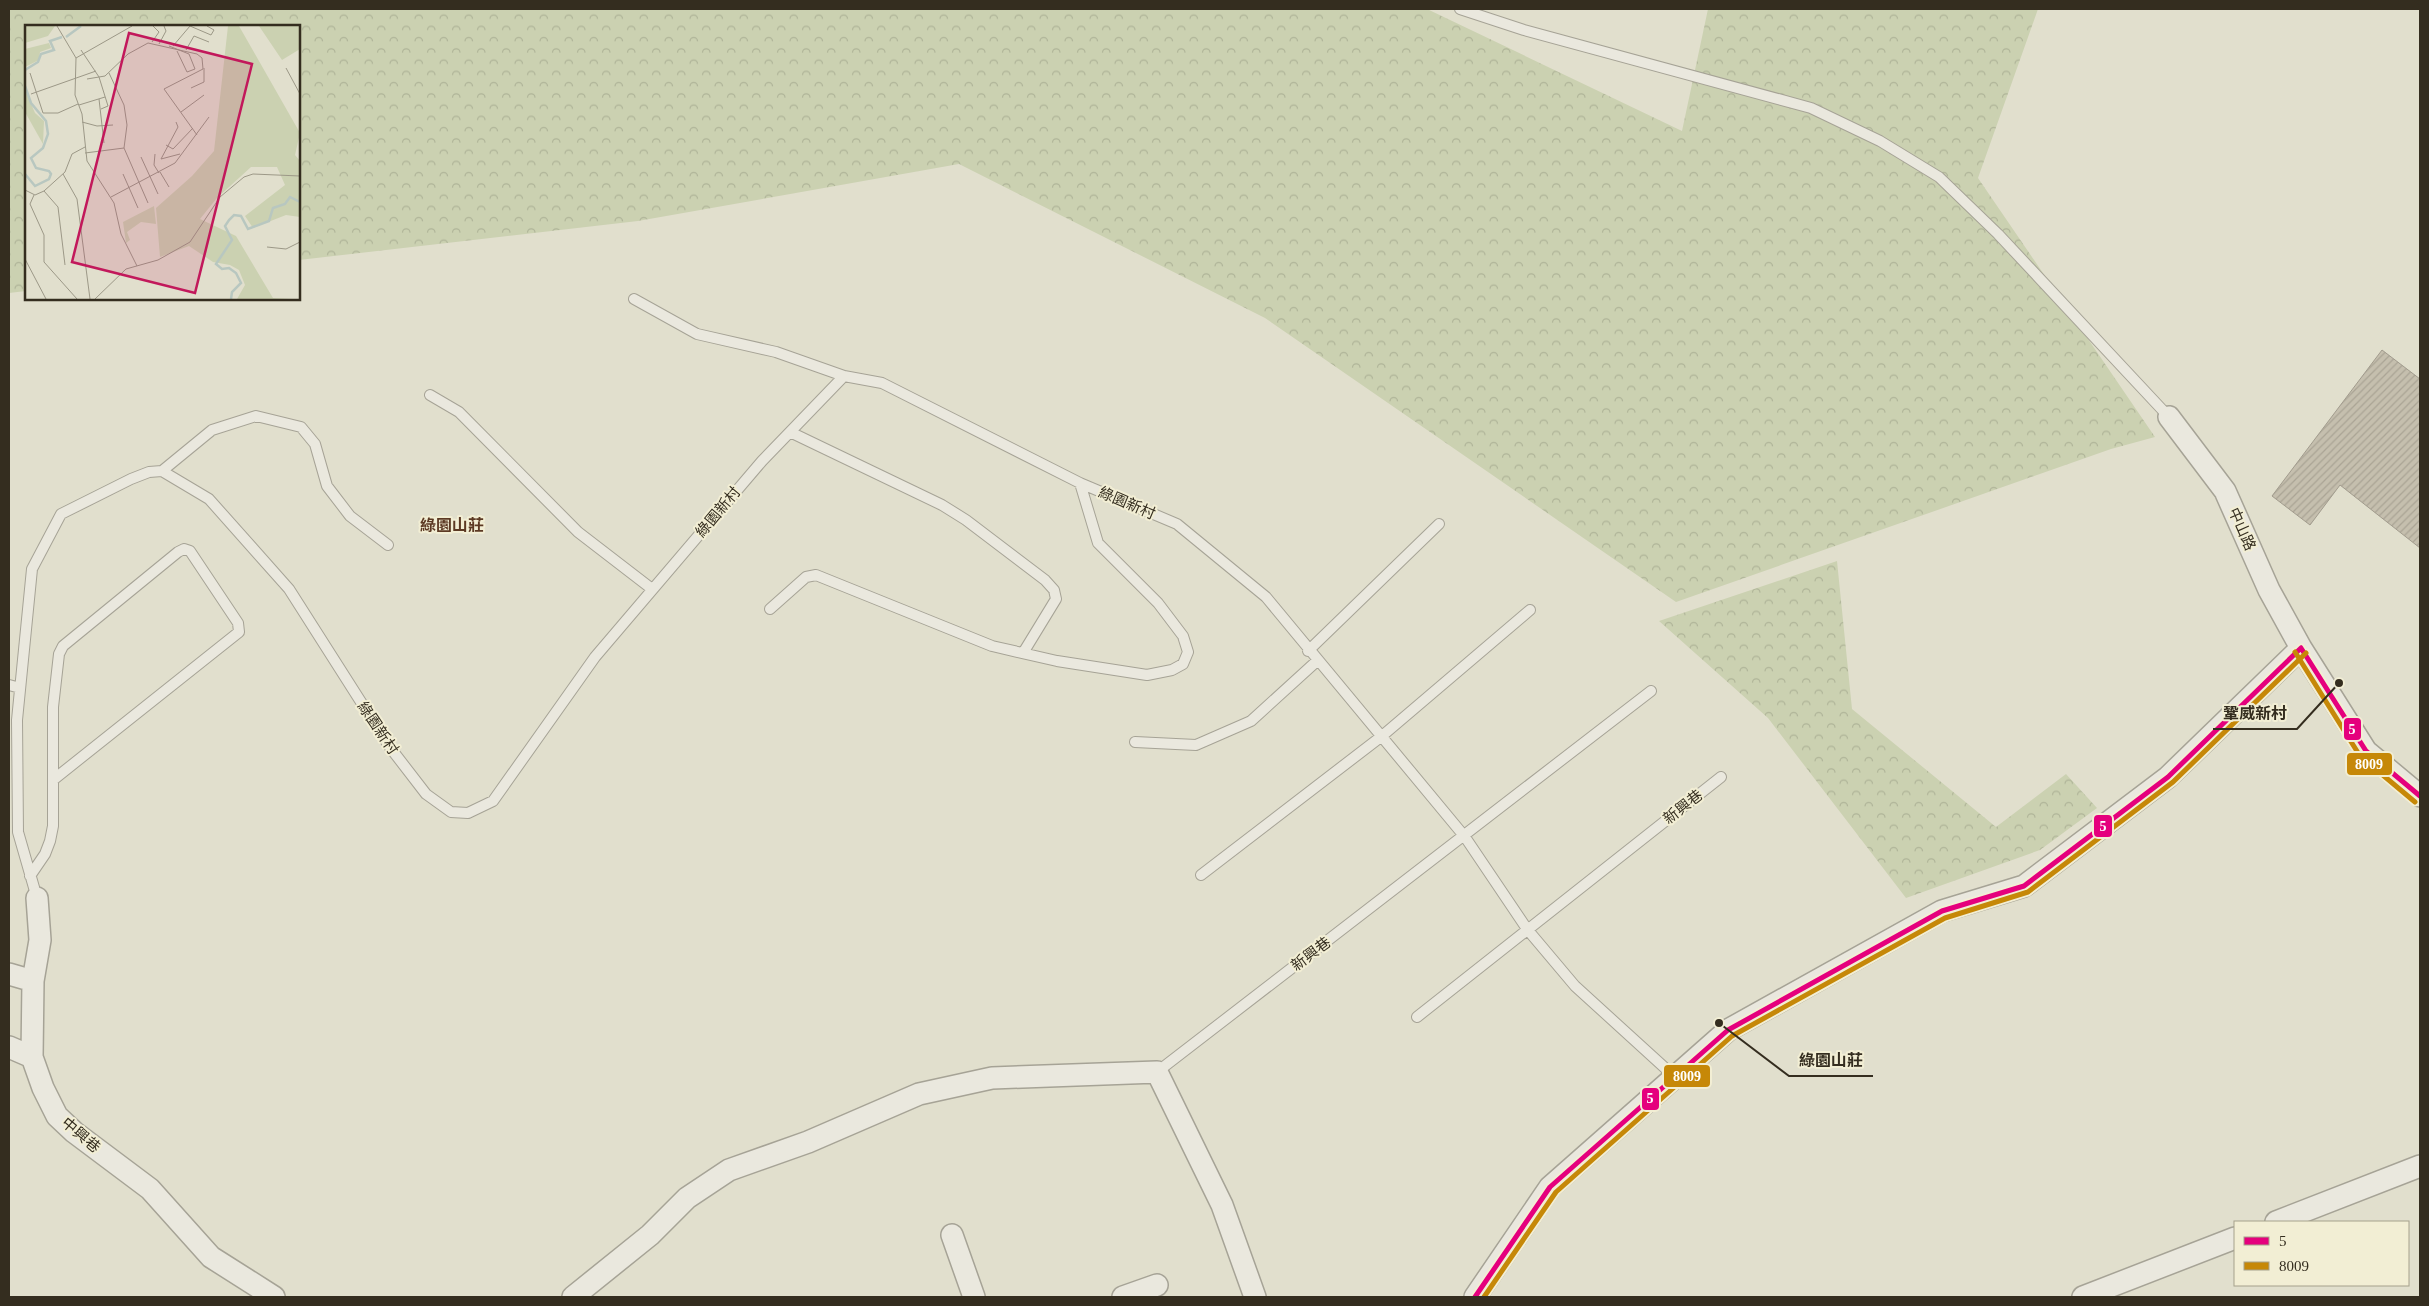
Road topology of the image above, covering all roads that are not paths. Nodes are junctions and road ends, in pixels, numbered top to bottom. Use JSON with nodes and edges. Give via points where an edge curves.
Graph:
{"nodes":[{"id":1,"x":1460,"y":9,"type":"edge"},
{"id":2,"x":634,"y":299,"type":"dead end"},
{"id":3,"x":844,"y":376,"type":"junction"},
{"id":4,"x":430,"y":396,"type":"dead end"},
{"id":5,"x":2169,"y":417,"type":"joint"},
{"id":6,"x":790,"y":432,"type":"junction"},
{"id":7,"x":162,"y":471,"type":"junction"},
{"id":8,"x":1080,"y":483,"type":"junction"},
{"id":9,"x":1439,"y":524,"type":"dead end"},
{"id":10,"x":388,"y":545,"type":"dead end"},
{"id":11,"x":652,"y":590,"type":"junction"},
{"id":12,"x":770,"y":609,"type":"dead end"},
{"id":13,"x":1530,"y":610,"type":"dead end"},
{"id":14,"x":2302,"y":648,"type":"junction"},
{"id":15,"x":1308,"y":650,"type":"junction"},
{"id":16,"x":1023,"y":653,"type":"junction"},
{"id":17,"x":1318,"y":660,"type":"junction"},
{"id":18,"x":9,"y":685,"type":"edge"},
{"id":19,"x":20,"y":688,"type":"junction"},
{"id":20,"x":1652,"y":691,"type":"dead end"},
{"id":21,"x":1382,"y":736,"type":"junction"},
{"id":22,"x":1135,"y":742,"type":"dead end"},
{"id":23,"x":1721,"y":777,"type":"dead end"},
{"id":24,"x":53,"y":780,"type":"junction"},
{"id":25,"x":2420,"y":796,"type":"edge"},
{"id":26,"x":13,"y":829,"type":"edge"},
{"id":27,"x":1465,"y":837,"type":"junction"},
{"id":28,"x":1201,"y":875,"type":"dead end"},
{"id":29,"x":30,"y":876,"type":"junction"},
{"id":30,"x":37,"y":898,"type":"joint"},
{"id":31,"x":1527,"y":929,"type":"junction"},
{"id":32,"x":9,"y":974,"type":"edge"},
{"id":33,"x":33,"y":981,"type":"junction"},
{"id":34,"x":1417,"y":1017,"type":"dead end"},
{"id":35,"x":9,"y":1047,"type":"edge"},
{"id":36,"x":32,"y":1057,"type":"junction"},
{"id":37,"x":1157,"y":1072,"type":"junction"},
{"id":38,"x":1676,"y":1078,"type":"junction"},
{"id":39,"x":2420,"y":1166,"type":"edge"},
{"id":40,"x":2279,"y":1221,"type":"edge"},
{"id":41,"x":952,"y":1235,"type":"dead end"},
{"id":42,"x":2234,"y":1238,"type":"edge"},
{"id":43,"x":1156,"y":1285,"type":"dead end"},
{"id":44,"x":274,"y":1297,"type":"edge"},
{"id":45,"x":573,"y":1297,"type":"edge"},
{"id":46,"x":974,"y":1297,"type":"edge"},
{"id":47,"x":1123,"y":1297,"type":"edge"},
{"id":48,"x":1255,"y":1297,"type":"edge"},
{"id":49,"x":1475,"y":1297,"type":"edge"},
{"id":50,"x":2083,"y":1297,"type":"edge"}],
"edges":[{"from":1,"to":5,"type":"lane","via":[[1524,30],[1811,108],[1880,140],[1939,177],[1998,234]]},
{"from":2,"to":3,"type":"lane","name":"綠園新村","via":[[697,334],[776,352]]},
{"from":3,"to":6,"type":"lane","name":"綠園新村"},
{"from":3,"to":8,"type":"lane","name":"綠園新村","via":[[882,382]]},
{"from":4,"to":11,"type":"lane","via":[[459,412],[578,532]]},
{"from":5,"to":14,"type":"street","name":"中山路","via":[[2225,491],[2269,590]]},
{"from":6,"to":11,"type":"lane","name":"綠園新村"},
{"from":6,"to":16,"type":"lane","via":[[942,505],[1045,580],[1054,590],[1056,599]]},
{"from":7,"to":10,"type":"lane","via":[[212,430],[256,416],[301,427],[315,444],[327,486],[350,516]]},
{"from":7,"to":11,"type":"lane","name":"綠園新村","via":[[209,499],[289,589],[388,746],[426,794],[451,812],[468,813],[493,802],[595,657]]},
{"from":7,"to":19,"type":"lane","via":[[131,479],[61,514],[32,569]]},
{"from":8,"to":15,"type":"lane","name":"綠園新村","via":[[1177,524],[1266,597]]},
{"from":8,"to":16,"type":"lane","via":[[1098,542],[1158,603],[1183,636],[1188,652],[1183,664],[1172,670],[1147,675]]},
{"from":9,"to":15,"type":"lane"},
{"from":12,"to":16,"type":"lane","via":[[806,577],[816,575],[992,646]]},
{"from":13,"to":21,"type":"lane"},
{"from":14,"to":25,"type":"street","name":"中山路","via":[[2366,751]]},
{"from":14,"to":38,"type":"street","via":[[2168,777],[2024,886],[1942,911],[1728,1030]]},
{"from":15,"to":17,"type":"lane","name":"綠園新村"},
{"from":17,"to":21,"type":"lane","name":"綠園新村"},
{"from":17,"to":22,"type":"lane","via":[[1251,722],[1196,745]]},
{"from":18,"to":19,"type":"lane"},
{"from":19,"to":26,"type":"lane"},
{"from":20,"to":27,"type":"lane","name":"新興巷"},
{"from":21,"to":27,"type":"lane"},
{"from":21,"to":28,"type":"lane"},
{"from":23,"to":31,"type":"lane","name":"新興巷"},
{"from":24,"to":24,"type":"lane","via":[[239,632],[238,623],[190,551],[178,552],[63,646],[58,654],[53,707]]},
{"from":24,"to":29,"type":"lane","via":[[50,841]]},
{"from":26,"to":29,"type":"lane"},
{"from":27,"to":31,"type":"lane"},
{"from":27,"to":37,"type":"lane","name":"新興巷"},
{"from":29,"to":30,"type":"lane"},
{"from":30,"to":33,"type":"street","name":"中興巷","via":[[40,940]]},
{"from":31,"to":34,"type":"lane","name":"新興巷"},
{"from":31,"to":38,"type":"lane","via":[[1576,986]]},
{"from":32,"to":33,"type":"street"},
{"from":33,"to":36,"type":"street","name":"中興巷"},
{"from":35,"to":36,"type":"street"},
{"from":36,"to":44,"type":"street","name":"中興巷","via":[[57,1116],[150,1189],[210,1257]]},
{"from":37,"to":45,"type":"street","via":[[992,1078],[918,1094],[808,1142],[729,1170],[687,1198],[650,1236]]},
{"from":37,"to":48,"type":"street","via":[[1222,1205]]},
{"from":38,"to":49,"type":"street","via":[[1550,1187]]},
{"from":39,"to":40,"type":"street"},
{"from":41,"to":46,"type":"street"},
{"from":42,"to":50,"type":"street"},
{"from":43,"to":47,"type":"street"}]}
